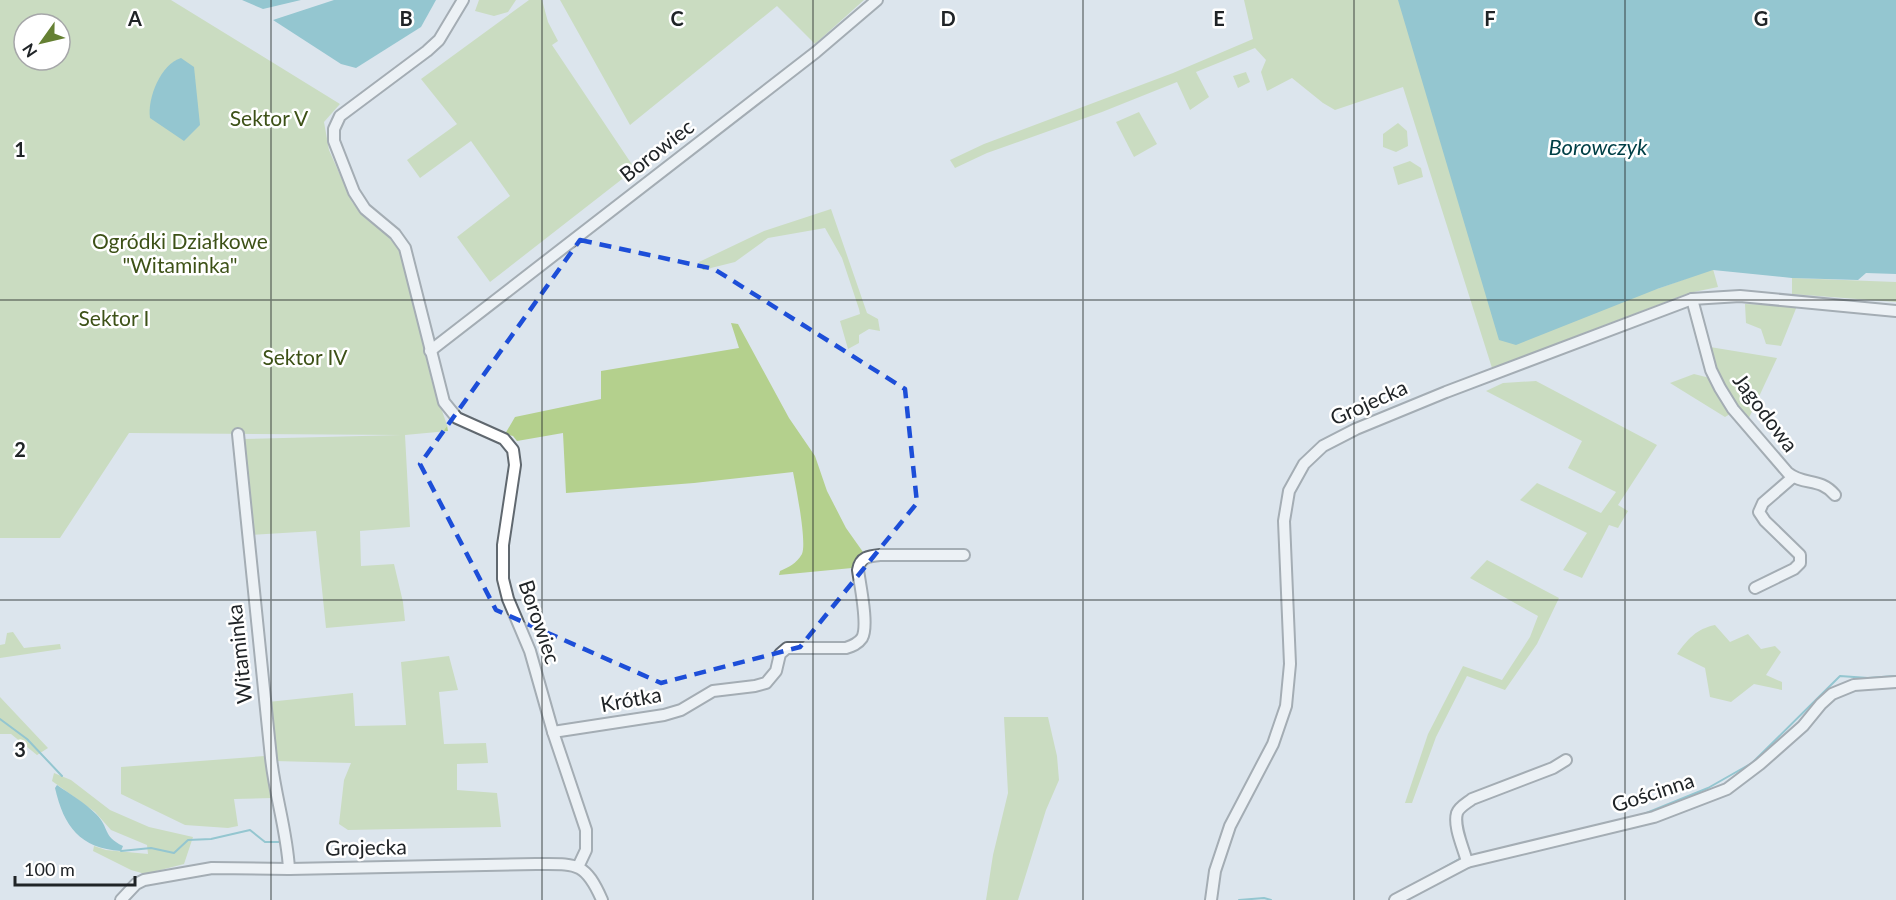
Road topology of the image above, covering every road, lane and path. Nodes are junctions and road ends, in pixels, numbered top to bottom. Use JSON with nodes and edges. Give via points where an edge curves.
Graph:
{"nodes":[{"id":1,"x":463,"y":0,"type":"edge"},
{"id":2,"x":877,"y":0,"type":"edge"},
{"id":3,"x":1692,"y":299,"type":"junction"},
{"id":4,"x":1896,"y":311,"type":"edge"},
{"id":5,"x":430,"y":351,"type":"junction"},
{"id":6,"x":238,"y":434,"type":"dead end"},
{"id":7,"x":1793,"y":477,"type":"junction"},
{"id":8,"x":1835,"y":495,"type":"dead end"},
{"id":9,"x":964,"y":555,"type":"dead end"},
{"id":10,"x":1755,"y":588,"type":"dead end"},
{"id":11,"x":1896,"y":682,"type":"edge"},
{"id":12,"x":553,"y":732,"type":"junction"},
{"id":13,"x":1566,"y":760,"type":"dead end"},
{"id":14,"x":1467,"y":862,"type":"junction"},
{"id":15,"x":579,"y":867,"type":"junction"},
{"id":16,"x":289,"y":869,"type":"junction"},
{"id":17,"x":121,"y":900,"type":"edge"},
{"id":18,"x":602,"y":900,"type":"edge"},
{"id":19,"x":1211,"y":900,"type":"edge"},
{"id":20,"x":1395,"y":900,"type":"edge"}],
"edges":[{"from":1,"to":5,"type":"street","name":"Borowiec","via":[[439,40],[342,114],[334,129],[334,144],[354,192],[365,209],[405,249]]},
{"from":2,"to":5,"type":"street","name":"Borowiec","via":[[816,52]]},
{"from":3,"to":4,"type":"street","name":"Grojecka","via":[[1740,296]]},
{"from":3,"to":7,"type":"street","name":"Jagodowa","via":[[1711,370],[1720,388],[1733,409]]},
{"from":3,"to":19,"type":"street","name":"Grojecka","via":[[1356,429],[1323,446],[1304,464],[1289,491],[1284,520],[1290,664],[1286,705],[1273,744],[1230,825],[1215,871]]},
{"from":5,"to":12,"type":"street","name":"Borowiec","via":[[450,411],[462,421],[504,439],[514,454],[503,544],[503,579],[530,651]]},
{"from":6,"to":16,"type":"street","name":"Witaminka","via":[[271,759]]},
{"from":7,"to":8,"type":"street","name":"Jagodowa","via":[[1822,484]]},
{"from":7,"to":10,"type":"street","name":"Jagodowa","via":[[1763,503],[1759,512],[1800,555],[1800,563]]},
{"from":9,"to":12,"type":"street","name":"Krótka","via":[[863,559],[858,570],[865,630],[854,645],[790,647],[780,654],[773,676],[761,685],[712,691],[681,710],[664,715]]},
{"from":11,"to":14,"type":"street","name":"Gościnna","via":[[1854,685],[1832,694],[1803,726],[1727,789],[1654,817]]},
{"from":12,"to":15,"type":"street","name":"Borowiec","via":[[586,830],[586,850]]},
{"from":13,"to":14,"type":"street","via":[[1462,806],[1457,813],[1457,826]]},
{"from":14,"to":20,"type":"street","name":"Gościnna"},
{"from":15,"to":16,"type":"street","name":"Grojecka","via":[[536,864]]},
{"from":15,"to":18,"type":"street","via":[[591,878]]},
{"from":16,"to":17,"type":"street","name":"Grojecka","via":[[212,868],[158,876],[136,884]]}]}
